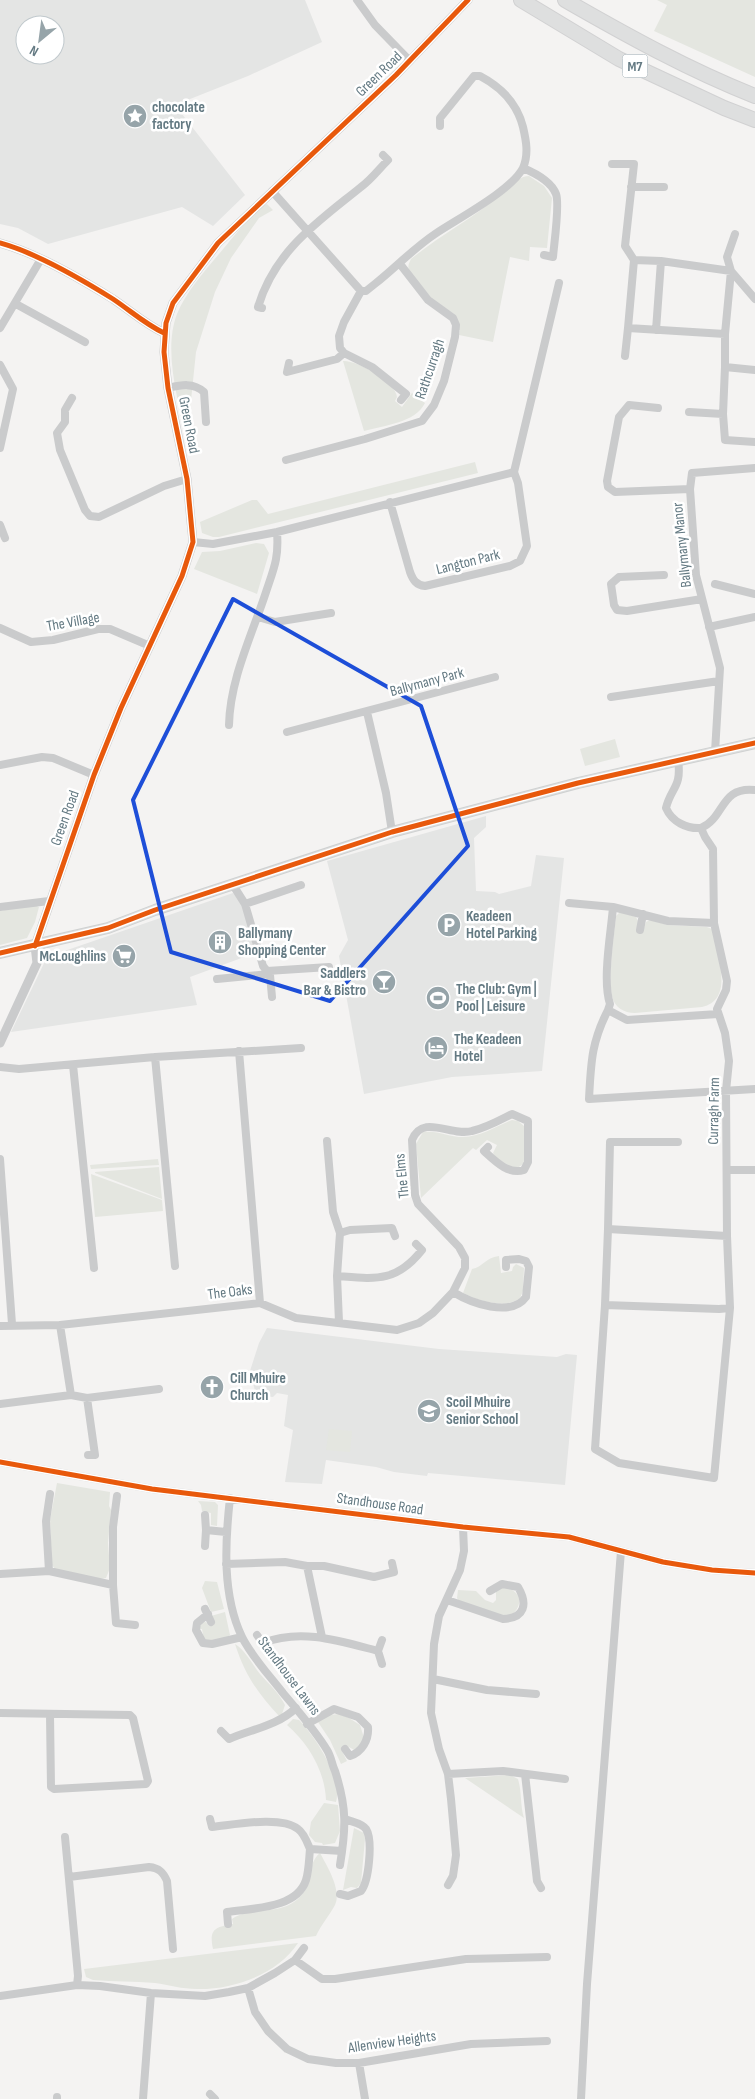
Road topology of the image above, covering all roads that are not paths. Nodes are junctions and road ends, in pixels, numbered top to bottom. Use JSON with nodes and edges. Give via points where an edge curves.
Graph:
{"nodes":[{"id":1,"x":357,"y":0,"type":"edge"},
{"id":2,"x":468,"y":0,"type":"edge"},
{"id":3,"x":521,"y":0,"type":"edge"},
{"id":4,"x":565,"y":0,"type":"edge"},
{"id":5,"x":410,"y":60,"type":"junction"},
{"id":6,"x":755,"y":96,"type":"edge"},
{"id":7,"x":755,"y":120,"type":"edge"},
{"id":8,"x":440,"y":126,"type":"dead end"},
{"id":9,"x":388,"y":160,"type":"dead end"},
{"id":10,"x":612,"y":164,"type":"dead end"},
{"id":11,"x":522,"y":168,"type":"junction"},
{"id":12,"x":632,"y":187,"type":"junction"},
{"id":13,"x":664,"y":187,"type":"dead end"},
{"id":14,"x":272,"y":191,"type":"junction"},
{"id":15,"x":308,"y":230,"type":"junction"},
{"id":16,"x":735,"y":234,"type":"dead end"},
{"id":17,"x":0,"y":243,"type":"edge"},
{"id":18,"x":544,"y":255,"type":"dead end"},
{"id":19,"x":41,"y":259,"type":"junction"},
{"id":20,"x":634,"y":260,"type":"junction"},
{"id":21,"x":661,"y":261,"type":"junction"},
{"id":22,"x":400,"y":264,"type":"junction"},
{"id":23,"x":731,"y":271,"type":"junction"},
{"id":24,"x":559,"y":283,"type":"dead end"},
{"id":25,"x":361,"y":291,"type":"junction"},
{"id":26,"x":755,"y":299,"type":"edge"},
{"id":27,"x":16,"y":304,"type":"junction"},
{"id":28,"x":262,"y":308,"type":"dead end"},
{"id":29,"x":0,"y":328,"type":"edge"},
{"id":30,"x":628,"y":328,"type":"junction"},
{"id":31,"x":656,"y":330,"type":"junction"},
{"id":32,"x":164,"y":333,"type":"junction"},
{"id":33,"x":725,"y":334,"type":"junction"},
{"id":34,"x":85,"y":342,"type":"dead end"},
{"id":35,"x":344,"y":353,"type":"junction"},
{"id":36,"x":625,"y":356,"type":"dead end"},
{"id":37,"x":289,"y":363,"type":"dead end"},
{"id":38,"x":0,"y":365,"type":"edge"},
{"id":39,"x":725,"y":367,"type":"junction"},
{"id":40,"x":755,"y":370,"type":"edge"},
{"id":41,"x":168,"y":388,"type":"junction"},
{"id":42,"x":72,"y":398,"type":"dead end"},
{"id":43,"x":401,"y":400,"type":"dead end"},
{"id":44,"x":658,"y":408,"type":"dead end"},
{"id":45,"x":689,"y":412,"type":"dead end"},
{"id":46,"x":723,"y":414,"type":"junction"},
{"id":47,"x":206,"y":422,"type":"dead end"},
{"id":48,"x":755,"y":442,"type":"edge"},
{"id":49,"x":0,"y":448,"type":"edge"},
{"id":50,"x":286,"y":460,"type":"dead end"},
{"id":51,"x":755,"y":468,"type":"edge"},
{"id":52,"x":514,"y":472,"type":"junction"},
{"id":53,"x":187,"y":480,"type":"junction"},
{"id":54,"x":690,"y":489,"type":"junction"},
{"id":55,"x":390,"y":502,"type":"junction"},
{"id":56,"x":277,"y":532,"type":"junction"},
{"id":57,"x":193,"y":542,"type":"junction"},
{"id":58,"x":664,"y":575,"type":"dead end"},
{"id":59,"x":715,"y":584,"type":"dead end"},
{"id":60,"x":755,"y":594,"type":"edge"},
{"id":61,"x":702,"y":599,"type":"junction"},
{"id":62,"x":331,"y":613,"type":"dead end"},
{"id":63,"x":258,"y":617,"type":"junction"},
{"id":64,"x":755,"y":617,"type":"edge"},
{"id":65,"x":709,"y":627,"type":"junction"},
{"id":66,"x":0,"y":628,"type":"edge"},
{"id":67,"x":150,"y":646,"type":"junction"},
{"id":68,"x":495,"y":678,"type":"dead end"},
{"id":69,"x":719,"y":681,"type":"junction"},
{"id":70,"x":611,"y":697,"type":"dead end"},
{"id":71,"x":367,"y":712,"type":"junction"},
{"id":72,"x":229,"y":725,"type":"dead end"},
{"id":73,"x":287,"y":732,"type":"dead end"},
{"id":74,"x":755,"y":743,"type":"edge"},
{"id":75,"x":715,"y":752,"type":"junction"},
{"id":76,"x":678,"y":760,"type":"junction"},
{"id":77,"x":0,"y":765,"type":"edge"},
{"id":78,"x":94,"y":775,"type":"junction"},
{"id":79,"x":755,"y":790,"type":"edge"},
{"id":80,"x":701,"y":828,"type":"junction"},
{"id":81,"x":392,"y":832,"type":"junction"},
{"id":82,"x":233,"y":884,"type":"junction"},
{"id":83,"x":301,"y":885,"type":"dead end"},
{"id":84,"x":49,"y":901,"type":"junction"},
{"id":85,"x":569,"y":903,"type":"dead end"},
{"id":86,"x":245,"y":904,"type":"junction"},
{"id":87,"x":0,"y":907,"type":"edge"},
{"id":88,"x":613,"y":907,"type":"junction"},
{"id":89,"x":643,"y":914,"type":"junction"},
{"id":90,"x":714,"y":923,"type":"junction"},
{"id":91,"x":640,"y":930,"type":"dead end"},
{"id":92,"x":35,"y":946,"type":"junction"},
{"id":93,"x":0,"y":953,"type":"edge"},
{"id":94,"x":329,"y":967,"type":"dead end"},
{"id":95,"x":268,"y":973,"type":"junction"},
{"id":96,"x":217,"y":979,"type":"dead end"},
{"id":97,"x":272,"y":997,"type":"dead end"},
{"id":98,"x":608,"y":1010,"type":"junction"},
{"id":99,"x":718,"y":1014,"type":"junction"},
{"id":100,"x":0,"y":1043,"type":"edge"},
{"id":101,"x":301,"y":1048,"type":"dead end"},
{"id":102,"x":238,"y":1051,"type":"junction"},
{"id":103,"x":155,"y":1058,"type":"junction"},
{"id":104,"x":73,"y":1065,"type":"junction"},
{"id":105,"x":0,"y":1067,"type":"edge"},
{"id":106,"x":755,"y":1089,"type":"edge"},
{"id":107,"x":726,"y":1091,"type":"junction"},
{"id":108,"x":327,"y":1141,"type":"dead end"},
{"id":109,"x":678,"y":1142,"type":"dead end"},
{"id":110,"x":488,"y":1147,"type":"dead end"},
{"id":111,"x":0,"y":1159,"type":"edge"},
{"id":112,"x":727,"y":1170,"type":"junction"},
{"id":113,"x":755,"y":1170,"type":"edge"},
{"id":114,"x":608,"y":1229,"type":"junction"},
{"id":115,"x":340,"y":1233,"type":"junction"},
{"id":116,"x":395,"y":1236,"type":"dead end"},
{"id":117,"x":727,"y":1236,"type":"junction"},
{"id":118,"x":416,"y":1244,"type":"dead end"},
{"id":119,"x":175,"y":1266,"type":"dead end"},
{"id":120,"x":506,"y":1267,"type":"dead end"},
{"id":121,"x":94,"y":1268,"type":"dead end"},
{"id":122,"x":337,"y":1276,"type":"junction"},
{"id":123,"x":453,"y":1292,"type":"junction"},
{"id":124,"x":260,"y":1303,"type":"junction"},
{"id":125,"x":605,"y":1305,"type":"junction"},
{"id":126,"x":730,"y":1308,"type":"junction"},
{"id":127,"x":339,"y":1322,"type":"junction"},
{"id":128,"x":12,"y":1324,"type":"junction"},
{"id":129,"x":60,"y":1325,"type":"junction"},
{"id":130,"x":0,"y":1326,"type":"edge"},
{"id":131,"x":159,"y":1388,"type":"dead end"},
{"id":132,"x":71,"y":1394,"type":"junction"},
{"id":133,"x":86,"y":1398,"type":"junction"},
{"id":134,"x":0,"y":1404,"type":"edge"},
{"id":135,"x":88,"y":1456,"type":"dead end"},
{"id":136,"x":0,"y":1462,"type":"edge"},
{"id":137,"x":50,"y":1494,"type":"dead end"},
{"id":138,"x":117,"y":1496,"type":"dead end"},
{"id":139,"x":230,"y":1498,"type":"junction"},
{"id":140,"x":205,"y":1514,"type":"dead end"},
{"id":141,"x":463,"y":1528,"type":"junction"},
{"id":142,"x":206,"y":1530,"type":"junction"},
{"id":143,"x":226,"y":1532,"type":"junction"},
{"id":144,"x":205,"y":1546,"type":"dead end"},
{"id":145,"x":621,"y":1551,"type":"junction"},
{"id":146,"x":392,"y":1563,"type":"dead end"},
{"id":147,"x":226,"y":1564,"type":"junction"},
{"id":148,"x":307,"y":1566,"type":"junction"},
{"id":149,"x":49,"y":1571,"type":"junction"},
{"id":150,"x":755,"y":1573,"type":"edge"},
{"id":151,"x":0,"y":1574,"type":"edge"},
{"id":152,"x":113,"y":1585,"type":"junction"},
{"id":153,"x":490,"y":1591,"type":"dead end"},
{"id":154,"x":447,"y":1600,"type":"junction"},
{"id":155,"x":208,"y":1615,"type":"dead end"},
{"id":156,"x":135,"y":1626,"type":"dead end"},
{"id":157,"x":258,"y":1635,"type":"dead end"},
{"id":158,"x":242,"y":1637,"type":"junction"},
{"id":159,"x":322,"y":1637,"type":"junction"},
{"id":160,"x":382,"y":1640,"type":"dead end"},
{"id":161,"x":378,"y":1651,"type":"junction"},
{"id":162,"x":382,"y":1664,"type":"dead end"},
{"id":163,"x":433,"y":1679,"type":"junction"},
{"id":164,"x":536,"y":1694,"type":"dead end"},
{"id":165,"x":296,"y":1708,"type":"junction"},
{"id":166,"x":0,"y":1713,"type":"edge"},
{"id":167,"x":50,"y":1715,"type":"junction"},
{"id":168,"x":307,"y":1724,"type":"junction"},
{"id":169,"x":221,"y":1731,"type":"dead end"},
{"id":170,"x":345,"y":1749,"type":"dead end"},
{"id":171,"x":448,"y":1774,"type":"junction"},
{"id":172,"x":525,"y":1774,"type":"junction"},
{"id":173,"x":565,"y":1779,"type":"dead end"},
{"id":174,"x":210,"y":1819,"type":"dead end"},
{"id":175,"x":345,"y":1819,"type":"junction"},
{"id":176,"x":65,"y":1837,"type":"dead end"},
{"id":177,"x":310,"y":1849,"type":"junction"},
{"id":178,"x":342,"y":1851,"type":"junction"},
{"id":179,"x":340,"y":1865,"type":"dead end"},
{"id":180,"x":69,"y":1877,"type":"junction"},
{"id":181,"x":448,"y":1885,"type":"dead end"},
{"id":182,"x":541,"y":1888,"type":"dead end"},
{"id":183,"x":340,"y":1894,"type":"dead end"},
{"id":184,"x":228,"y":1924,"type":"dead end"},
{"id":185,"x":304,"y":1948,"type":"dead end"},
{"id":186,"x":174,"y":1949,"type":"dead end"},
{"id":187,"x":547,"y":1957,"type":"dead end"},
{"id":188,"x":295,"y":1960,"type":"junction"},
{"id":189,"x":77,"y":1985,"type":"junction"},
{"id":190,"x":248,"y":1988,"type":"junction"},
{"id":191,"x":151,"y":1993,"type":"junction"},
{"id":192,"x":0,"y":1996,"type":"edge"},
{"id":193,"x":547,"y":2041,"type":"dead end"},
{"id":194,"x":359,"y":2063,"type":"junction"},
{"id":195,"x":143,"y":2099,"type":"edge"},
{"id":196,"x":365,"y":2099,"type":"edge"},
{"id":197,"x":581,"y":2099,"type":"edge"}],
"edges":[{"from":1,"to":5,"type":"street","via":[[375,25]]},
{"from":2,"to":5,"type":"street","name":"Green Road"},
{"from":3,"to":7,"type":"highway","number":"M7","via":[[619,59]]},
{"from":4,"to":6,"type":"highway","number":"M7","via":[[632,38]]},
{"from":5,"to":14,"type":"street","name":"Green Road"},
{"from":8,"to":11,"type":"street","via":[[440,118],[474,76],[480,76],[503,92],[521,120],[527,145]]},
{"from":9,"to":15,"type":"street","via":[[363,186]]},
{"from":10,"to":12,"type":"street","via":[[634,164]]},
{"from":11,"to":18,"type":"street","via":[[545,180],[556,194],[553,257]]},
{"from":11,"to":22,"type":"street","via":[[491,198],[435,234]]},
{"from":12,"to":13,"type":"street"},
{"from":12,"to":20,"type":"street","via":[[625,246]]},
{"from":14,"to":15,"type":"street"},
{"from":14,"to":32,"type":"street","name":"Green Road","via":[[207,255],[173,302]]},
{"from":15,"to":25,"type":"street"},
{"from":15,"to":28,"type":"street","via":[[279,264],[262,294],[258,307]]},
{"from":16,"to":23,"type":"street","via":[[728,257]]},
{"from":17,"to":19,"type":"street"},
{"from":19,"to":27,"type":"street"},
{"from":19,"to":32,"type":"street"},
{"from":20,"to":21,"type":"street"},
{"from":20,"to":30,"type":"street"},
{"from":21,"to":23,"type":"street"},
{"from":21,"to":31,"type":"street"},
{"from":22,"to":25,"type":"street"},
{"from":22,"to":50,"type":"street","name":"Rathcurragh","via":[[428,300],[447,312],[456,325],[444,380],[434,405],[422,420]]},
{"from":23,"to":26,"type":"street"},
{"from":23,"to":33,"type":"street"},
{"from":24,"to":52,"type":"street","name":"Langton Park"},
{"from":25,"to":35,"type":"street","via":[[340,336],[340,348]]},
{"from":27,"to":29,"type":"street"},
{"from":27,"to":34,"type":"street"},
{"from":30,"to":31,"type":"street"},
{"from":30,"to":36,"type":"street"},
{"from":31,"to":33,"type":"street"},
{"from":32,"to":41,"type":"street","name":"Green Road"},
{"from":33,"to":39,"type":"street"},
{"from":35,"to":37,"type":"street","via":[[337,359],[287,372]]},
{"from":35,"to":43,"type":"street","name":"Rathcurragh","via":[[385,376],[406,394]]},
{"from":38,"to":49,"type":"street","via":[[13,389]]},
{"from":39,"to":40,"type":"street"},
{"from":39,"to":46,"type":"street"},
{"from":41,"to":47,"type":"street","via":[[182,384],[204,392]]},
{"from":41,"to":53,"type":"street","name":"Green Road"},
{"from":42,"to":53,"type":"street","via":[[65,410],[65,422],[57,433],[60,450],[85,510],[92,517],[164,486]]},
{"from":44,"to":54,"type":"street","name":"Ballymany Manor","via":[[629,405],[623,410],[619,417],[608,487],[616,492]]},
{"from":45,"to":46,"type":"street"},
{"from":46,"to":48,"type":"street","via":[[725,440]]},
{"from":51,"to":54,"type":"street","name":"Ballymany Manor","via":[[692,473]]},
{"from":52,"to":55,"type":"street"},
{"from":52,"to":55,"type":"street","name":"Langton Park","via":[[526,546],[520,561],[425,586],[414,581],[410,572]]},
{"from":53,"to":57,"type":"street","name":"Green Road"},
{"from":54,"to":61,"type":"street","name":"Ballymany Manor","via":[[696,576]]},
{"from":55,"to":56,"type":"street"},
{"from":56,"to":57,"type":"street","via":[[213,544]]},
{"from":56,"to":63,"type":"street","via":[[278,553]]},
{"from":57,"to":67,"type":"street","name":"Green Road","via":[[182,576]]},
{"from":58,"to":61,"type":"street","name":"Ballymany Manor","via":[[618,577],[611,584],[614,606],[617,610],[627,611]]},
{"from":59,"to":60,"type":"street","name":"Ballymany Manor"},
{"from":61,"to":65,"type":"street","name":"Ballymany Manor"},
{"from":62,"to":63,"type":"street","via":[[275,622]]},
{"from":63,"to":72,"type":"street","via":[[230,704]]},
{"from":64,"to":65,"type":"street"},
{"from":65,"to":69,"type":"street","name":"Ballymany Manor","via":[[720,668]]},
{"from":66,"to":67,"type":"street","name":"The Village","via":[[31,642],[110,629]]},
{"from":67,"to":78,"type":"street","name":"Green Road"},
{"from":68,"to":71,"type":"street","name":"Ballymany Park"},
{"from":69,"to":70,"type":"street"},
{"from":69,"to":75,"type":"street","name":"Ballymany Manor"},
{"from":71,"to":73,"type":"street","name":"Ballymany Park"},
{"from":71,"to":81,"type":"street"},
{"from":74,"to":75,"type":"main road"},
{"from":75,"to":76,"type":"main road"},
{"from":76,"to":80,"type":"street","via":[[679,778],[666,808],[668,815],[675,821]]},
{"from":76,"to":81,"type":"main road"},
{"from":77,"to":78,"type":"street","via":[[42,756]]},
{"from":78,"to":84,"type":"street","name":"Green Road"},
{"from":79,"to":80,"type":"street","via":[[739,791],[729,797],[714,819]]},
{"from":80,"to":90,"type":"street","via":[[713,849]]},
{"from":81,"to":82,"type":"main road"},
{"from":82,"to":86,"type":"street"},
{"from":82,"to":92,"type":"main road","via":[[108,928]]},
{"from":83,"to":86,"type":"street"},
{"from":84,"to":87,"type":"street"},
{"from":84,"to":92,"type":"street","name":"Green Road"},
{"from":85,"to":88,"type":"street"},
{"from":86,"to":95,"type":"street","via":[[263,966]]},
{"from":88,"to":89,"type":"street"},
{"from":88,"to":98,"type":"street"},
{"from":89,"to":90,"type":"street","via":[[668,921]]},
{"from":89,"to":91,"type":"street"},
{"from":90,"to":99,"type":"street","via":[[727,981]]},
{"from":92,"to":93,"type":"main road"},
{"from":92,"to":100,"type":"street","name":"Green Road","via":[[37,963]]},
{"from":94,"to":95,"type":"street"},
{"from":95,"to":96,"type":"street"},
{"from":95,"to":97,"type":"street"},
{"from":98,"to":99,"type":"street","via":[[627,1020]]},
{"from":98,"to":107,"type":"street","via":[[591,1053],[589,1099]]},
{"from":99,"to":107,"type":"street","name":"Curragh Farm","via":[[729,1061]]},
{"from":101,"to":102,"type":"street"},
{"from":102,"to":103,"type":"street"},
{"from":102,"to":124,"type":"street","name":"The Oaks"},
{"from":103,"to":104,"type":"street"},
{"from":103,"to":119,"type":"street"},
{"from":104,"to":105,"type":"street","via":[[19,1069]]},
{"from":104,"to":121,"type":"street"},
{"from":106,"to":107,"type":"street"},
{"from":107,"to":112,"type":"street","name":"Curragh Farm"},
{"from":108,"to":115,"type":"street","via":[[333,1212]]},
{"from":109,"to":114,"type":"street","via":[[610,1142]]},
{"from":110,"to":123,"type":"street","name":"The Elms","via":[[484,1151],[498,1164],[510,1170],[524,1170],[528,1162],[528,1121],[512,1114],[471,1132],[420,1128],[412,1140],[418,1204],[460,1247],[465,1258],[465,1268]]},
{"from":111,"to":128,"type":"street"},
{"from":112,"to":113,"type":"street"},
{"from":112,"to":117,"type":"street","name":"Curragh Farm"},
{"from":114,"to":117,"type":"street"},
{"from":114,"to":125,"type":"street"},
{"from":115,"to":116,"type":"street","via":[[392,1228]]},
{"from":115,"to":122,"type":"street"},
{"from":117,"to":126,"type":"street","name":"Curragh Farm"},
{"from":118,"to":122,"type":"street","via":[[422,1250],[414,1261],[391,1276]]},
{"from":120,"to":123,"type":"street","via":[[506,1260],[520,1259],[529,1267],[526,1297],[516,1306],[481,1304]]},
{"from":122,"to":127,"type":"street"},
{"from":123,"to":127,"type":"street","name":"The Elms","via":[[433,1313],[398,1330]]},
{"from":124,"to":127,"type":"street","name":"The Elms","via":[[296,1318]]},
{"from":124,"to":129,"type":"street","name":"The Oaks"},
{"from":125,"to":126,"type":"street"},
{"from":125,"to":126,"type":"street","name":"Curragh Farm","via":[[595,1450],[619,1463],[714,1478]]},
{"from":128,"to":129,"type":"street","name":"The Oaks"},
{"from":128,"to":130,"type":"street","name":"The Oaks"},
{"from":129,"to":132,"type":"street"},
{"from":131,"to":133,"type":"street"},
{"from":132,"to":133,"type":"street"},
{"from":132,"to":134,"type":"street"},
{"from":133,"to":135,"type":"street","via":[[95,1455]]},
{"from":136,"to":139,"type":"street","name":"Standhouse Road","via":[[152,1489]]},
{"from":137,"to":149,"type":"street","via":[[46,1520]]},
{"from":138,"to":152,"type":"street","via":[[113,1527]]},
{"from":139,"to":141,"type":"street","name":"Standhouse Road"},
{"from":139,"to":143,"type":"street","name":"Standhouse Lawns"},
{"from":140,"to":142,"type":"street"},
{"from":141,"to":145,"type":"street","name":"Standhouse Road","via":[[569,1537]]},
{"from":141,"to":154,"type":"street","via":[[464,1551],[460,1570]]},
{"from":142,"to":143,"type":"street"},
{"from":142,"to":144,"type":"street"},
{"from":143,"to":147,"type":"street","name":"Standhouse Lawns"},
{"from":145,"to":150,"type":"street","name":"Standhouse Road","via":[[663,1562]]},
{"from":145,"to":197,"type":"street"},
{"from":146,"to":148,"type":"street","via":[[394,1572],[374,1577],[324,1566]]},
{"from":147,"to":148,"type":"street","via":[[285,1562]]},
{"from":147,"to":158,"type":"street","name":"Standhouse Lawns","via":[[231,1603]]},
{"from":148,"to":159,"type":"street"},
{"from":149,"to":151,"type":"street"},
{"from":149,"to":152,"type":"street"},
{"from":152,"to":156,"type":"street","via":[[116,1623]]},
{"from":153,"to":154,"type":"street","via":[[502,1584],[518,1587],[524,1601],[518,1616],[504,1619]]},
{"from":154,"to":163,"type":"street","via":[[439,1616],[434,1644]]},
{"from":155,"to":158,"type":"street","via":[[197,1623],[196,1630],[203,1643]]},
{"from":157,"to":159,"type":"street","via":[[265,1646],[280,1636]]},
{"from":158,"to":165,"type":"street","name":"Standhouse Lawns"},
{"from":159,"to":161,"type":"street"},
{"from":160,"to":161,"type":"street"},
{"from":161,"to":162,"type":"street"},
{"from":163,"to":164,"type":"street","via":[[488,1690]]},
{"from":163,"to":171,"type":"street","via":[[431,1712]]},
{"from":165,"to":168,"type":"street","name":"Standhouse Lawns"},
{"from":165,"to":169,"type":"street","via":[[268,1726],[229,1739]]},
{"from":166,"to":167,"type":"street"},
{"from":167,"to":167,"type":"street","via":[[130,1716],[148,1781],[146,1784],[51,1787]]},
{"from":168,"to":170,"type":"street","via":[[334,1709],[358,1717],[368,1727],[366,1741],[357,1754],[350,1756]]},
{"from":168,"to":175,"type":"street","name":"Standhouse Lawns","via":[[328,1751]]},
{"from":171,"to":172,"type":"street","via":[[503,1771]]},
{"from":171,"to":181,"type":"street","via":[[456,1855],[453,1876]]},
{"from":172,"to":173,"type":"street"},
{"from":172,"to":182,"type":"street"},
{"from":174,"to":177,"type":"street","via":[[212,1827],[269,1822],[291,1824],[300,1830]]},
{"from":175,"to":178,"type":"street","name":"Standhouse Lawns"},
{"from":175,"to":183,"type":"street","via":[[363,1826],[368,1833],[368,1867],[361,1891],[348,1896]]},
{"from":176,"to":180,"type":"street"},
{"from":177,"to":178,"type":"street"},
{"from":177,"to":184,"type":"street","via":[[306,1880],[301,1891],[272,1905],[227,1912]]},
{"from":178,"to":179,"type":"street","name":"Standhouse Lawns"},
{"from":180,"to":186,"type":"street","via":[[157,1868],[167,1881]]},
{"from":180,"to":189,"type":"street"},
{"from":185,"to":188,"type":"street"},
{"from":187,"to":188,"type":"street","via":[[466,1959],[335,1980],[322,1979]]},
{"from":188,"to":190,"type":"street"},
{"from":189,"to":191,"type":"street"},
{"from":189,"to":192,"type":"street"},
{"from":190,"to":191,"type":"street","via":[[205,1996]]},
{"from":190,"to":194,"type":"street","name":"Allenview Heights","via":[[255,2012],[268,2031],[287,2049],[308,2059]]},
{"from":191,"to":195,"type":"street"},
{"from":193,"to":194,"type":"street","name":"Allenview Heights","via":[[471,2044]]},
{"from":194,"to":196,"type":"street"}]}
